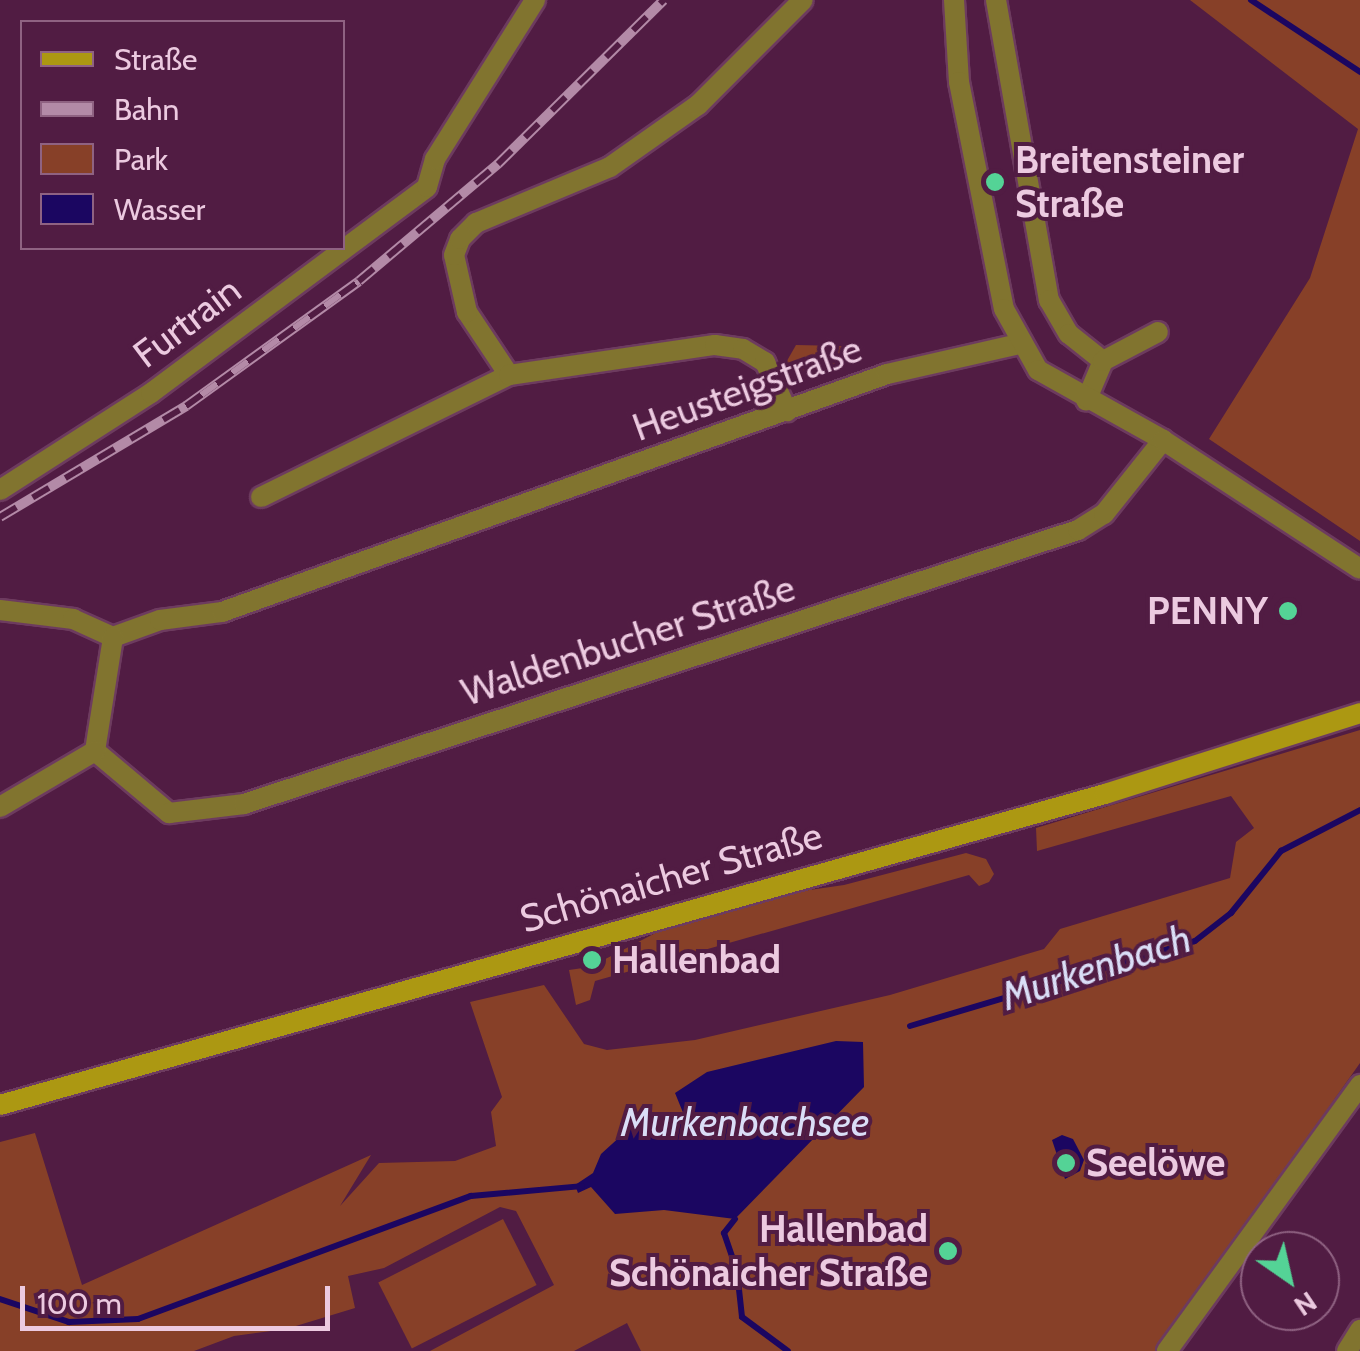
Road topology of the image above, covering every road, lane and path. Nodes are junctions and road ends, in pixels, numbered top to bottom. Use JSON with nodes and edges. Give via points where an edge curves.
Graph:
{"nodes":[{"id":1,"x":534,"y":0,"type":"edge"},
{"id":2,"x":803,"y":0,"type":"edge"},
{"id":3,"x":954,"y":0,"type":"edge"},
{"id":4,"x":996,"y":0,"type":"edge"},
{"id":5,"x":345,"y":248,"type":"edge"},
{"id":6,"x":342,"y":250,"type":"edge"},
{"id":7,"x":1158,"y":332,"type":"dead end"},
{"id":8,"x":1020,"y":344,"type":"junction"},
{"id":9,"x":1103,"y":361,"type":"junction"},
{"id":10,"x":508,"y":375,"type":"junction"},
{"id":11,"x":1086,"y":401,"type":"junction"},
{"id":12,"x":787,"y":411,"type":"junction"},
{"id":13,"x":1163,"y":440,"type":"junction"},
{"id":14,"x":0,"y":490,"type":"edge"},
{"id":15,"x":261,"y":497,"type":"dead end"},
{"id":16,"x":1360,"y":569,"type":"edge"},
{"id":17,"x":0,"y":610,"type":"edge"},
{"id":18,"x":113,"y":637,"type":"junction"},
{"id":19,"x":1360,"y":713,"type":"edge"},
{"id":20,"x":95,"y":750,"type":"junction"},
{"id":21,"x":0,"y":808,"type":"edge"},
{"id":22,"x":1360,"y":1084,"type":"edge"},
{"id":23,"x":0,"y":1104,"type":"edge"},
{"id":24,"x":1360,"y":1330,"type":"edge"},
{"id":25,"x":1167,"y":1351,"type":"edge"},
{"id":26,"x":1347,"y":1351,"type":"edge"}],
"edges":[{"from":1,"to":5,"type":"street","name":"Furtrain","via":[[435,159],[427,186]]},
{"from":2,"to":10,"type":"street","via":[[698,106],[625,157],[476,223],[460,239],[454,255],[467,312]]},
{"from":3,"to":8,"type":"street","via":[[958,82],[1004,309]]},
{"from":4,"to":9,"type":"street","via":[[1048,300],[1069,334]]},
{"from":6,"to":14,"type":"street","name":"Furtrain","via":[[151,393]]},
{"from":7,"to":9,"type":"street"},
{"from":8,"to":11,"type":"street","via":[[1038,370]]},
{"from":8,"to":12,"type":"street","name":"Heusteigstraße","via":[[887,374]]},
{"from":9,"to":11,"type":"street"},
{"from":10,"to":12,"type":"street","via":[[715,345],[744,348],[765,362]]},
{"from":10,"to":15,"type":"street"},
{"from":11,"to":13,"type":"street"},
{"from":12,"to":18,"type":"street","name":"Heusteigstraße","via":[[297,590]]},
{"from":13,"to":16,"type":"street"},
{"from":13,"to":20,"type":"street","name":"Waldenbucher Straße","via":[[1104,514],[1078,530],[244,804],[169,813]]},
{"from":17,"to":18,"type":"street","via":[[74,620]]},
{"from":18,"to":20,"type":"street"},
{"from":19,"to":23,"type":"main road","name":"Schönaicher Straße","via":[[1105,794]]},
{"from":20,"to":21,"type":"street"},
{"from":22,"to":25,"type":"street"},
{"from":24,"to":26,"type":"street"}]}
